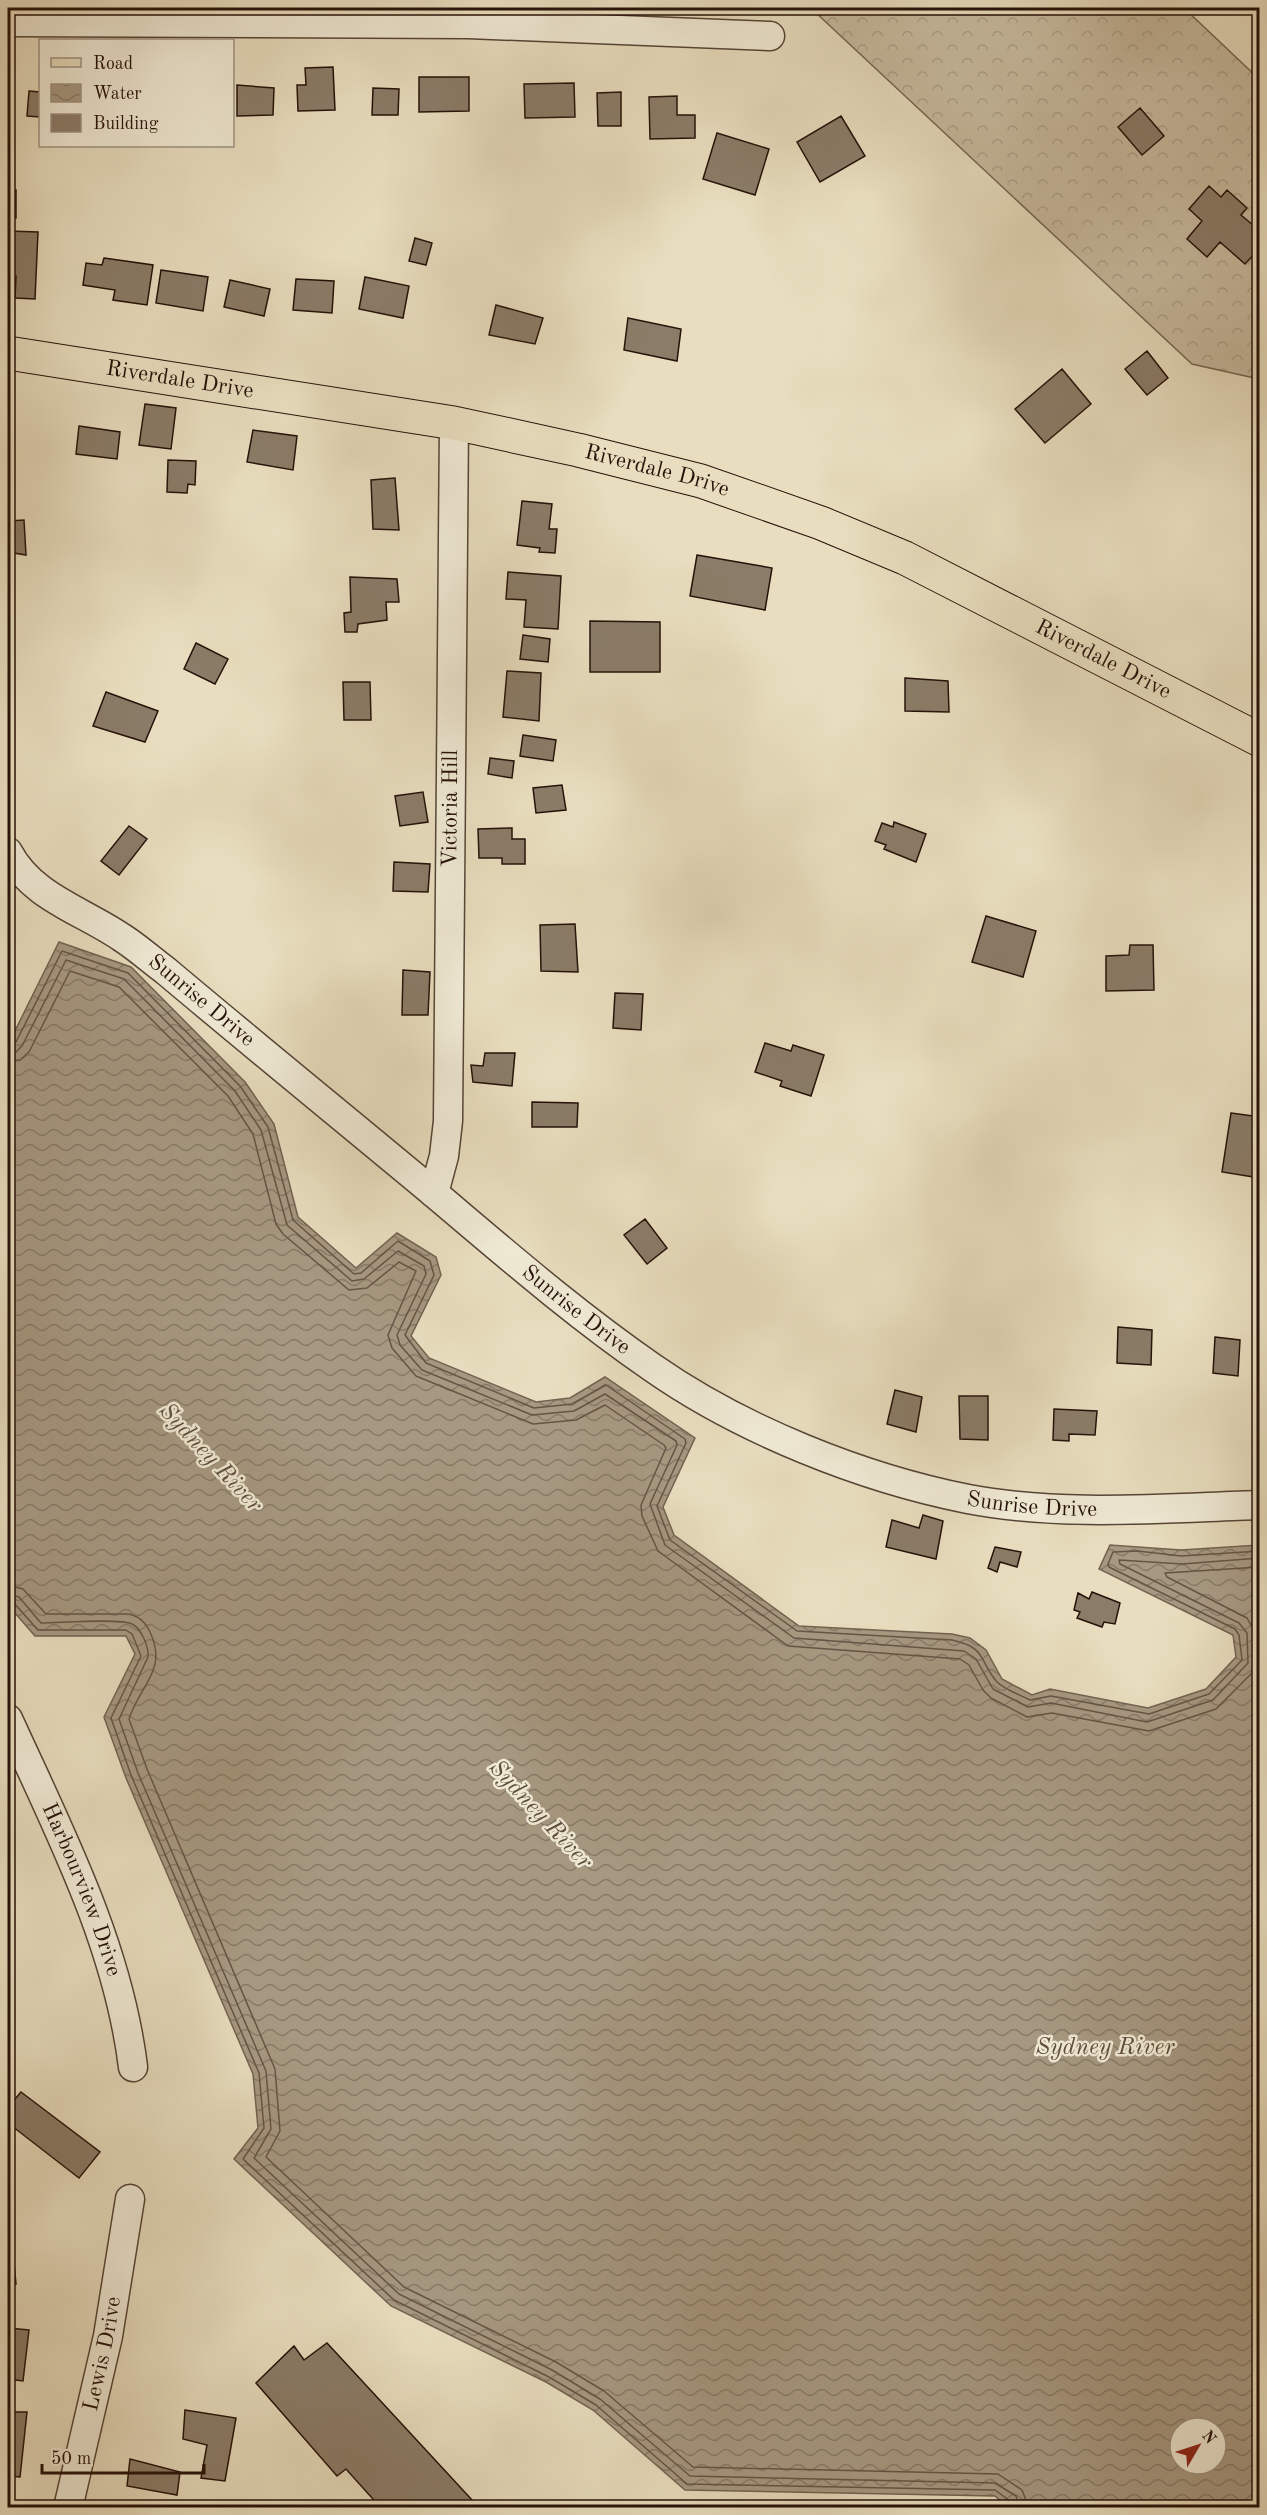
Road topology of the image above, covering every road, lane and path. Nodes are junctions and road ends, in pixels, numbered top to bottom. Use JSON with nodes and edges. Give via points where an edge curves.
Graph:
{"nodes":[{"id":1,"x":8,"y":22,"type":"edge"},
{"id":2,"x":770,"y":36,"type":"dead end"},
{"id":3,"x":8,"y":353,"type":"edge"},
{"id":4,"x":454,"y":423,"type":"junction"},
{"id":5,"x":1260,"y":740,"type":"edge"},
{"id":6,"x":8,"y":852,"type":"edge"},
{"id":7,"x":434,"y":1193,"type":"junction"},
{"id":8,"x":1260,"y":1505,"type":"edge"},
{"id":9,"x":8,"y":1719,"type":"edge"},
{"id":10,"x":133,"y":2067,"type":"dead end"},
{"id":11,"x":130,"y":2199,"type":"dead end"},
{"id":12,"x":68,"y":2508,"type":"edge"}],
"edges":[{"from":1,"to":2,"type":"street","via":[[468,24]]},
{"from":3,"to":4,"type":"main road","name":"Riverdale Drive"},
{"from":4,"to":5,"type":"main road","name":"Riverdale Drive","via":[[701,481],[821,523],[905,558]]},
{"from":4,"to":7,"type":"street","name":"Victoria Hill","via":[[448,1121]]},
{"from":6,"to":7,"type":"street","name":"Sunrise Drive","via":[[26,878],[41,891],[123,938]]},
{"from":7,"to":8,"type":"street","name":"Sunrise Drive","via":[[579,1315],[656,1370],[745,1420],[826,1458],[939,1493],[997,1504],[1103,1509]]},
{"from":9,"to":10,"type":"street","name":"Harbourview Drive","via":[[94,1914],[120,1991]]},
{"from":11,"to":12,"type":"street","name":"Lewis Drive","via":[[108,2336]]}]}
